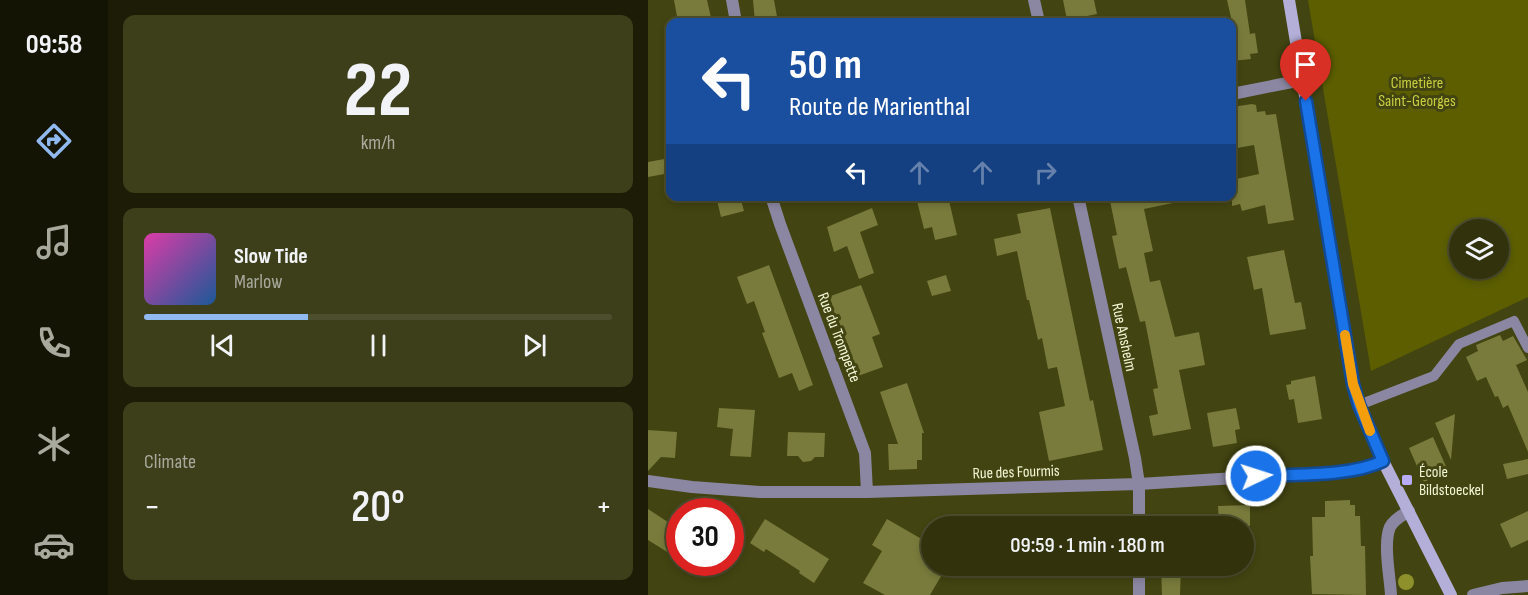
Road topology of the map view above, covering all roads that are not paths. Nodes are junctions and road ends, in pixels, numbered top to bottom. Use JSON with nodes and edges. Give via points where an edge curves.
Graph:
{"nodes":[{"id":1,"x":732,"y":0,"type":"edge"},
{"id":2,"x":1034,"y":0,"type":"edge"},
{"id":3,"x":1289,"y":0,"type":"edge"},
{"id":4,"x":735,"y":18,"type":"edge"},
{"id":5,"x":1038,"y":18,"type":"edge"},
{"id":6,"x":1302,"y":80,"type":"junction"},
{"id":7,"x":1236,"y":92,"type":"edge"},
{"id":8,"x":773,"y":201,"type":"edge"},
{"id":9,"x":1079,"y":201,"type":"edge"},
{"id":10,"x":1528,"y":348,"type":"edge"},
{"id":11,"x":1359,"y":405,"type":"junction"},
{"id":12,"x":1383,"y":461,"type":"junction"},
{"id":13,"x":648,"y":481,"type":"edge"},
{"id":14,"x":1139,"y":484,"type":"junction"},
{"id":15,"x":867,"y":492,"type":"junction"},
{"id":16,"x":1409,"y":512,"type":"junction"},
{"id":17,"x":1139,"y":516,"type":"edge"},
{"id":18,"x":1139,"y":576,"type":"edge"},
{"id":19,"x":1528,"y":586,"type":"edge"},
{"id":20,"x":1139,"y":595,"type":"edge"},
{"id":21,"x":1391,"y":595,"type":"edge"},
{"id":22,"x":1451,"y":595,"type":"edge"},
{"id":23,"x":1473,"y":595,"type":"edge"}],
"edges":[{"from":1,"to":4,"type":"street"},
{"from":2,"to":5,"type":"street"},
{"from":3,"to":6,"type":"street"},
{"from":6,"to":7,"type":"street"},
{"from":6,"to":11,"type":"street"},
{"from":8,"to":15,"type":"street","name":"Rue du Trompette","via":[[865,453]]},
{"from":9,"to":14,"type":"street","name":"Rue Anshelm"},
{"from":10,"to":11,"type":"lane","via":[[1514,321],[1459,344],[1434,376]]},
{"from":11,"to":12,"type":"street"},
{"from":12,"to":14,"type":"street","name":"Rue des Fourmis","via":[[1348,471]]},
{"from":12,"to":16,"type":"street"},
{"from":13,"to":15,"type":"street","name":"Rue des Fourmis","via":[[760,492]]},
{"from":14,"to":15,"type":"street","name":"Rue des Fourmis"},
{"from":14,"to":17,"type":"street","name":"Rue Anshelm"},
{"from":16,"to":21,"type":"street","via":[[1390,526]]},
{"from":16,"to":22,"type":"street"},
{"from":18,"to":20,"type":"street"},
{"from":19,"to":23,"type":"street"}]}
